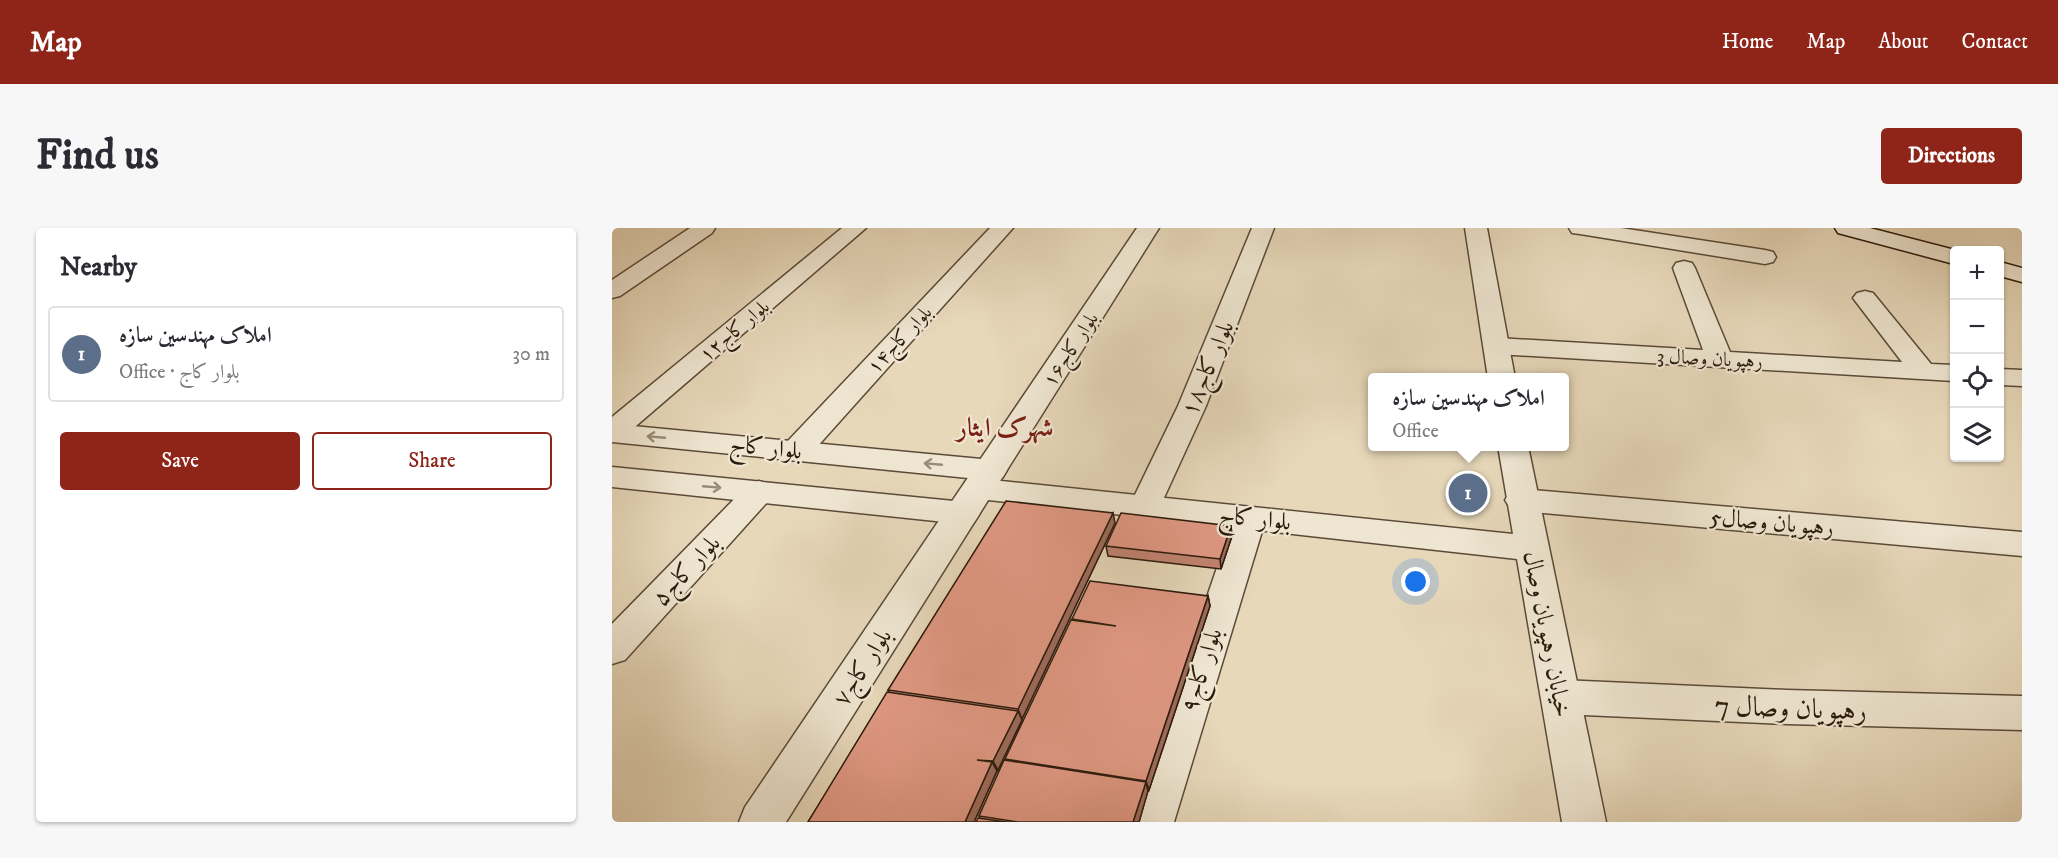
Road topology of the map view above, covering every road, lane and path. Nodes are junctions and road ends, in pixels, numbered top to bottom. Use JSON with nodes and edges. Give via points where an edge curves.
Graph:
{"nodes":[{"id":1,"x":704,"y":228,"type":"edge"},
{"id":2,"x":855,"y":228,"type":"edge"},
{"id":3,"x":1002,"y":228,"type":"edge"},
{"id":4,"x":1148,"y":228,"type":"edge"},
{"id":5,"x":1263,"y":228,"type":"edge"},
{"id":6,"x":1476,"y":228,"type":"edge"},
{"id":7,"x":1580,"y":228,"type":"edge"},
{"id":8,"x":1848,"y":228,"type":"edge"},
{"id":9,"x":1883,"y":228,"type":"edge"},
{"id":10,"x":1953,"y":246,"type":"edge"},
{"id":11,"x":1950,"y":256,"type":"edge"},
{"id":12,"x":1765,"y":257,"type":"dead end"},
{"id":13,"x":2004,"y":259,"type":"edge"},
{"id":14,"x":2022,"y":264,"type":"edge"},
{"id":15,"x":1684,"y":267,"type":"dead end"},
{"id":16,"x":2004,"y":270,"type":"edge"},
{"id":17,"x":2022,"y":275,"type":"edge"},
{"id":18,"x":612,"y":291,"type":"edge"},
{"id":19,"x":1865,"y":298,"type":"dead end"},
{"id":20,"x":1497,"y":346,"type":"junction"},
{"id":21,"x":1719,"y":358,"type":"junction"},
{"id":22,"x":1923,"y":371,"type":"junction"},
{"id":23,"x":1501,"y":373,"type":"edge"},
{"id":24,"x":1950,"y":374,"type":"edge"},
{"id":25,"x":2004,"y":376,"type":"edge"},
{"id":26,"x":2022,"y":378,"type":"edge"},
{"id":27,"x":612,"y":432,"type":"edge"},
{"id":28,"x":701,"y":441,"type":"junction"},
{"id":29,"x":796,"y":451,"type":"junction"},
{"id":30,"x":1514,"y":451,"type":"edge"},
{"id":31,"x":612,"y":477,"type":"edge"},
{"id":32,"x":657,"y":482,"type":"junction"},
{"id":33,"x":978,"y":490,"type":"junction"},
{"id":34,"x":759,"y":492,"type":"junction"},
{"id":35,"x":1521,"y":500,"type":"junction"},
{"id":36,"x":1146,"y":505,"type":"junction"},
{"id":37,"x":1250,"y":518,"type":"junction"},
{"id":38,"x":2022,"y":544,"type":"edge"},
{"id":39,"x":1531,"y":548,"type":"junction"},
{"id":40,"x":612,"y":649,"type":"edge"},
{"id":41,"x":1561,"y":698,"type":"junction"},
{"id":42,"x":2022,"y":713,"type":"edge"},
{"id":43,"x":761,"y":822,"type":"edge"},
{"id":44,"x":1152,"y":822,"type":"edge"},
{"id":45,"x":1584,"y":822,"type":"edge"}],
"edges":[{"from":1,"to":18,"type":"street"},
{"from":2,"to":27,"type":"street","name":"بلوار کاج۱۲"},
{"from":3,"to":29,"type":"street","name":"بلوار کاج۱۴"},
{"from":4,"to":33,"type":"street","name":"بلوار کاج۱۶"},
{"from":5,"to":36,"type":"street","name":"بلوار کاج۱۸","via":[[1192,406]]},
{"from":6,"to":20,"type":"street"},
{"from":7,"to":12,"type":"street"},
{"from":8,"to":11,"type":"street"},
{"from":9,"to":10,"type":"street"},
{"from":13,"to":14,"type":"street"},
{"from":15,"to":21,"type":"street"},
{"from":16,"to":17,"type":"street"},
{"from":19,"to":22,"type":"street"},
{"from":20,"to":21,"type":"street","name":"3 رهپویان وصال"},
{"from":20,"to":23,"type":"street"},
{"from":21,"to":22,"type":"street","name":"3 رهپویان وصال"},
{"from":22,"to":24,"type":"street","name":"3 رهپویان وصال"},
{"from":25,"to":26,"type":"street"},
{"from":28,"to":27,"type":"street","name":"بلوار کاج","one_way":true},
{"from":28,"to":29,"type":"street","name":"بلوار کاج"},
{"from":28,"to":32,"type":"street"},
{"from":33,"to":29,"type":"street","name":"بلوار کاج","one_way":true},
{"from":30,"to":35,"type":"street","name":"خیابان رهپویان وصال"},
{"from":31,"to":32,"type":"street","name":"بلوار کاج"},
{"from":32,"to":34,"type":"street","name":"بلوار کاج","one_way":true},
{"from":33,"to":34,"type":"street","name":"بلوار کاج"},
{"from":33,"to":36,"type":"street","name":"بلوار کاج"},
{"from":33,"to":43,"type":"street","name":"بلوار کاج۷"},
{"from":34,"to":40,"type":"street","name":"بلوار کاج۵"},
{"from":35,"to":38,"type":"street","name":"رهپویان وصال5"},
{"from":35,"to":39,"type":"street","name":"خیابان رهپویان وصال"},
{"from":36,"to":37,"type":"street","name":"بلوار کاج"},
{"from":37,"to":39,"type":"street","name":"بلوار کاج"},
{"from":37,"to":44,"type":"street","name":"بلوار کاج۹"},
{"from":39,"to":41,"type":"street","name":"خیابان رهپویان وصال"},
{"from":41,"to":42,"type":"street","name":"7 رهپویان وصال"},
{"from":41,"to":45,"type":"street","name":"خیابان رهپویان وصال"}]}
